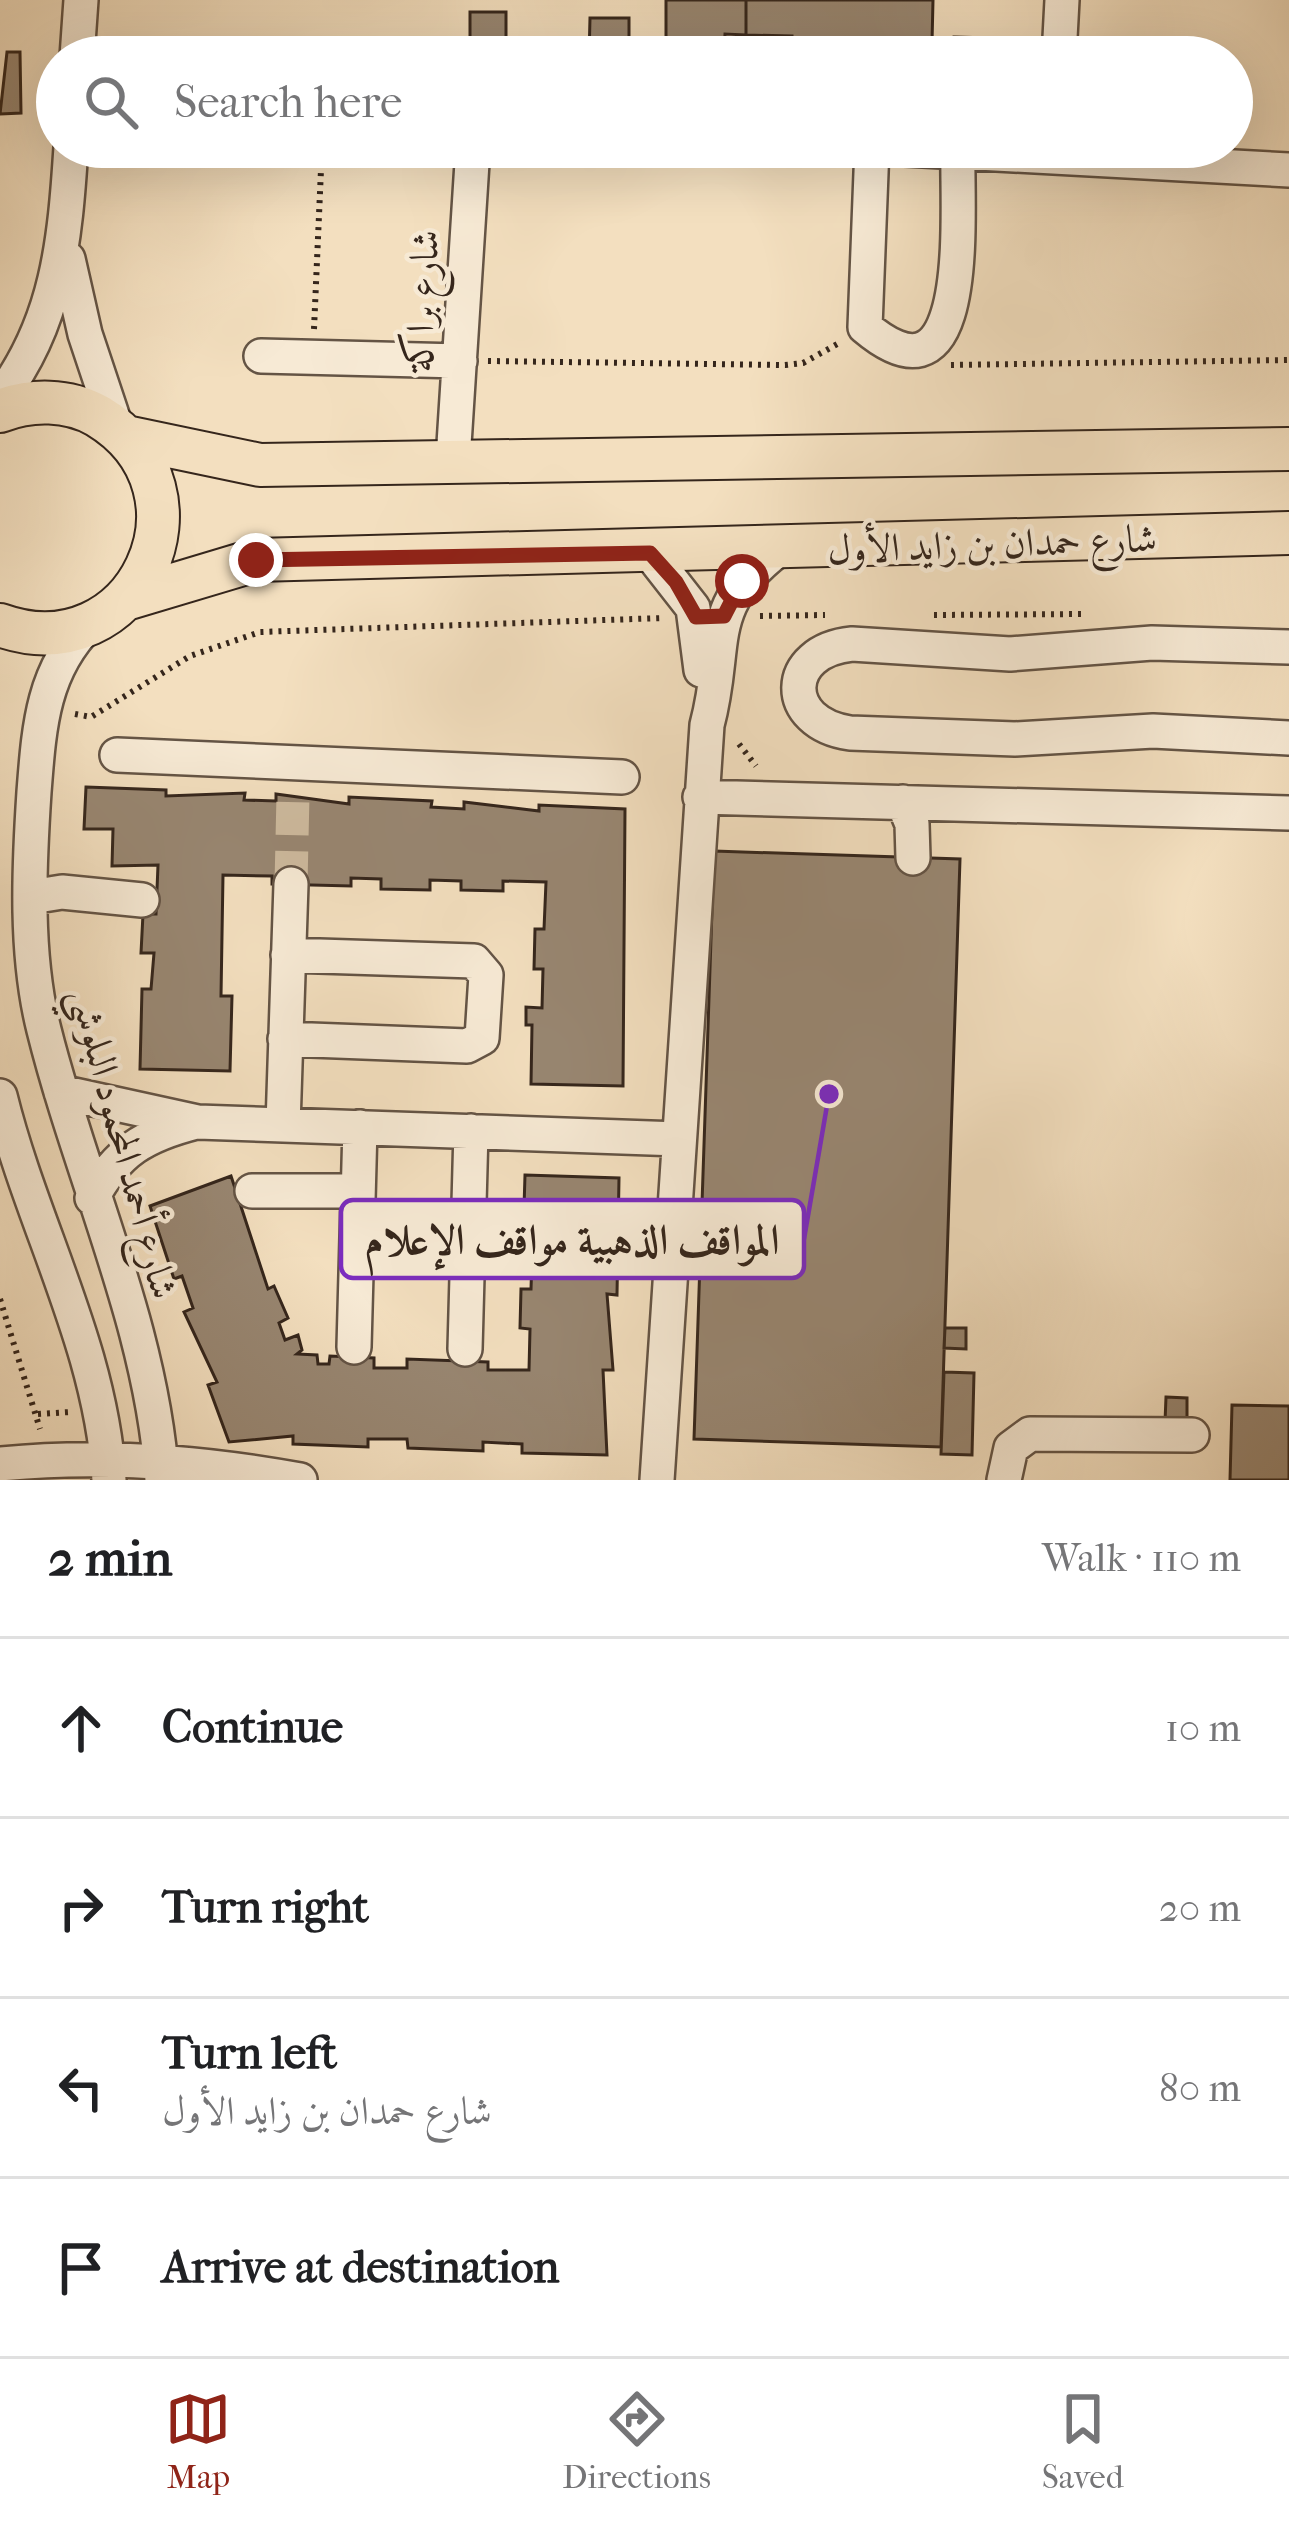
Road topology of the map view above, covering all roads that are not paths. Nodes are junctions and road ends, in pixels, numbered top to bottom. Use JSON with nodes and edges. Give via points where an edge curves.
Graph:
{"nodes":[{"id":1,"x":81,"y":0,"type":"edge"},
{"id":2,"x":1062,"y":0,"type":"edge"},
{"id":3,"x":78,"y":36,"type":"edge"},
{"id":4,"x":1060,"y":36,"type":"edge"},
{"id":5,"x":1253,"y":167,"type":"edge"},
{"id":6,"x":70,"y":168,"type":"edge"},
{"id":7,"x":471,"y":168,"type":"edge"},
{"id":8,"x":869,"y":168,"type":"edge"},
{"id":9,"x":957,"y":168,"type":"edge"},
{"id":10,"x":1289,"y":170,"type":"edge"},
{"id":11,"x":65,"y":239,"type":"junction"},
{"id":12,"x":260,"y":356,"type":"dead end"},
{"id":13,"x":460,"y":361,"type":"junction"},
{"id":14,"x":0,"y":398,"type":"edge"},
{"id":15,"x":0,"y":411,"type":"edge"},
{"id":16,"x":121,"y":432,"type":"junction"},
{"id":17,"x":1289,"y":448,"type":"edge"},
{"id":18,"x":453,"y":460,"type":"junction"},
{"id":19,"x":1289,"y":533,"type":"edge"},
{"id":20,"x":779,"y":549,"type":"junction"},
{"id":21,"x":650,"y":553,"type":"junction"},
{"id":22,"x":125,"y":599,"type":"junction"},
{"id":23,"x":710,"y":617,"type":"junction"},
{"id":24,"x":89,"y":624,"type":"junction"},
{"id":25,"x":0,"y":625,"type":"edge"},
{"id":26,"x":1289,"y":647,"type":"edge"},
{"id":27,"x":1289,"y":738,"type":"edge"},
{"id":28,"x":117,"y":755,"type":"dead end"},
{"id":29,"x":622,"y":777,"type":"dead end"},
{"id":30,"x":700,"y":797,"type":"junction"},
{"id":31,"x":903,"y":802,"type":"junction"},
{"id":32,"x":939,"y":803,"type":"junction"},
{"id":33,"x":1289,"y":813,"type":"edge"},
{"id":34,"x":291,"y":884,"type":"tunnel mouth"},
{"id":35,"x":32,"y":897,"type":"junction"},
{"id":36,"x":142,"y":900,"type":"dead end"},
{"id":37,"x":288,"y":955,"type":"junction"},
{"id":38,"x":286,"y":1040,"type":"junction"},
{"id":39,"x":61,"y":1092,"type":"junction"},
{"id":40,"x":0,"y":1096,"type":"edge"},
{"id":41,"x":198,"y":1121,"type":"junction"},
{"id":42,"x":283,"y":1125,"type":"junction"},
{"id":43,"x":360,"y":1127,"type":"junction"},
{"id":44,"x":471,"y":1131,"type":"junction"},
{"id":45,"x":679,"y":1139,"type":"junction"},
{"id":46,"x":252,"y":1191,"type":"dead end"},
{"id":47,"x":358,"y":1191,"type":"junction"},
{"id":48,"x":92,"y":1198,"type":"junction"},
{"id":49,"x":354,"y":1347,"type":"dead end"},
{"id":50,"x":465,"y":1349,"type":"dead end"},
{"id":51,"x":1192,"y":1435,"type":"dead end"},
{"id":52,"x":0,"y":1464,"type":"edge"},
{"id":53,"x":108,"y":1470,"type":"edge"},
{"id":54,"x":161,"y":1471,"type":"edge"},
{"id":55,"x":300,"y":1480,"type":"edge"},
{"id":56,"x":657,"y":1480,"type":"edge"},
{"id":57,"x":1004,"y":1480,"type":"edge"}],
"edges":[{"from":1,"to":3,"type":"street"},
{"from":2,"to":4,"type":"street"},
{"from":5,"to":10,"type":"street"},
{"from":6,"to":11,"type":"street"},
{"from":7,"to":13,"type":"street","name":"شارع براكة"},
{"from":8,"to":9,"type":"street","via":[[865,327],[900,351],[922,350],[941,336],[953,304]]},
{"from":11,"to":14,"type":"street","via":[[48,316]]},
{"from":11,"to":16,"type":"street","via":[[85,334]]},
{"from":12,"to":13,"type":"street"},
{"from":13,"to":18,"type":"street","name":"شارع براكة"},
{"from":15,"to":16,"type":"main road","via":[[54,402],[87,410]]},
{"from":16,"to":18,"type":"main road","via":[[260,465]]},
{"from":16,"to":22,"type":"main road","via":[[147,466],[158,500],[147,570]]},
{"from":17,"to":18,"type":"main road"},
{"from":19,"to":20,"type":"main road","name":"شارع حمدان بن زايد الأول"},
{"from":20,"to":21,"type":"main road","name":"شارع حمدان بن زايد الأول"},
{"from":20,"to":23,"type":"street"},
{"from":21,"to":22,"type":"main road","name":"شارع حمدان بن زايد الأول","via":[[256,560]]},
{"from":21,"to":23,"type":"street"},
{"from":22,"to":24,"type":"main road"},
{"from":23,"to":30,"type":"street"},
{"from":24,"to":25,"type":"main road","via":[[33,634]]},
{"from":24,"to":35,"type":"street","name":"شارع أحمد المحمود البلوشي","via":[[55,668],[58,711],[32,828]]},
{"from":26,"to":27,"type":"street","via":[[1151,643],[1010,654],[852,644],[826,647],[806,663],[798,687],[805,712],[825,730],[850,733],[1015,739],[1154,730]]},
{"from":28,"to":29,"type":"street","via":[[294,779]]},
{"from":30,"to":31,"type":"street"},
{"from":30,"to":45,"type":"street"},
{"from":31,"to":32,"type":"street"},
{"from":31,"to":32,"type":"street","via":[[921,858]]},
{"from":32,"to":33,"type":"street"},
{"from":34,"to":37,"type":"street"},
{"from":35,"to":36,"type":"street"},
{"from":35,"to":39,"type":"street","name":"شارع أحمد المحمود البلوشي","via":[[42,1024]]},
{"from":37,"to":38,"type":"street"},
{"from":37,"to":38,"type":"street","via":[[474,962],[486,975],[485,1026],[473,1045]]},
{"from":38,"to":42,"type":"street"},
{"from":39,"to":41,"type":"street"},
{"from":39,"to":48,"type":"street","name":"شارع أحمد المحمود البلوشي"},
{"from":40,"to":53,"type":"street","via":[[92,1368]]},
{"from":41,"to":42,"type":"street"},
{"from":41,"to":48,"type":"street","via":[[133,1143]]},
{"from":42,"to":43,"type":"street"},
{"from":43,"to":44,"type":"street"},
{"from":43,"to":47,"type":"street"},
{"from":44,"to":45,"type":"street"},
{"from":44,"to":50,"type":"street"},
{"from":45,"to":56,"type":"street"},
{"from":46,"to":47,"type":"street"},
{"from":47,"to":49,"type":"street"},
{"from":48,"to":54,"type":"street","name":"شارع أحمد المحمود البلوشي","via":[[151,1386]]},
{"from":51,"to":57,"type":"street","via":[[1030,1434],[1011,1448]]},
{"from":52,"to":53,"type":"street","via":[[42,1460]]},
{"from":53,"to":54,"type":"street"},
{"from":54,"to":55,"type":"street"}]}
